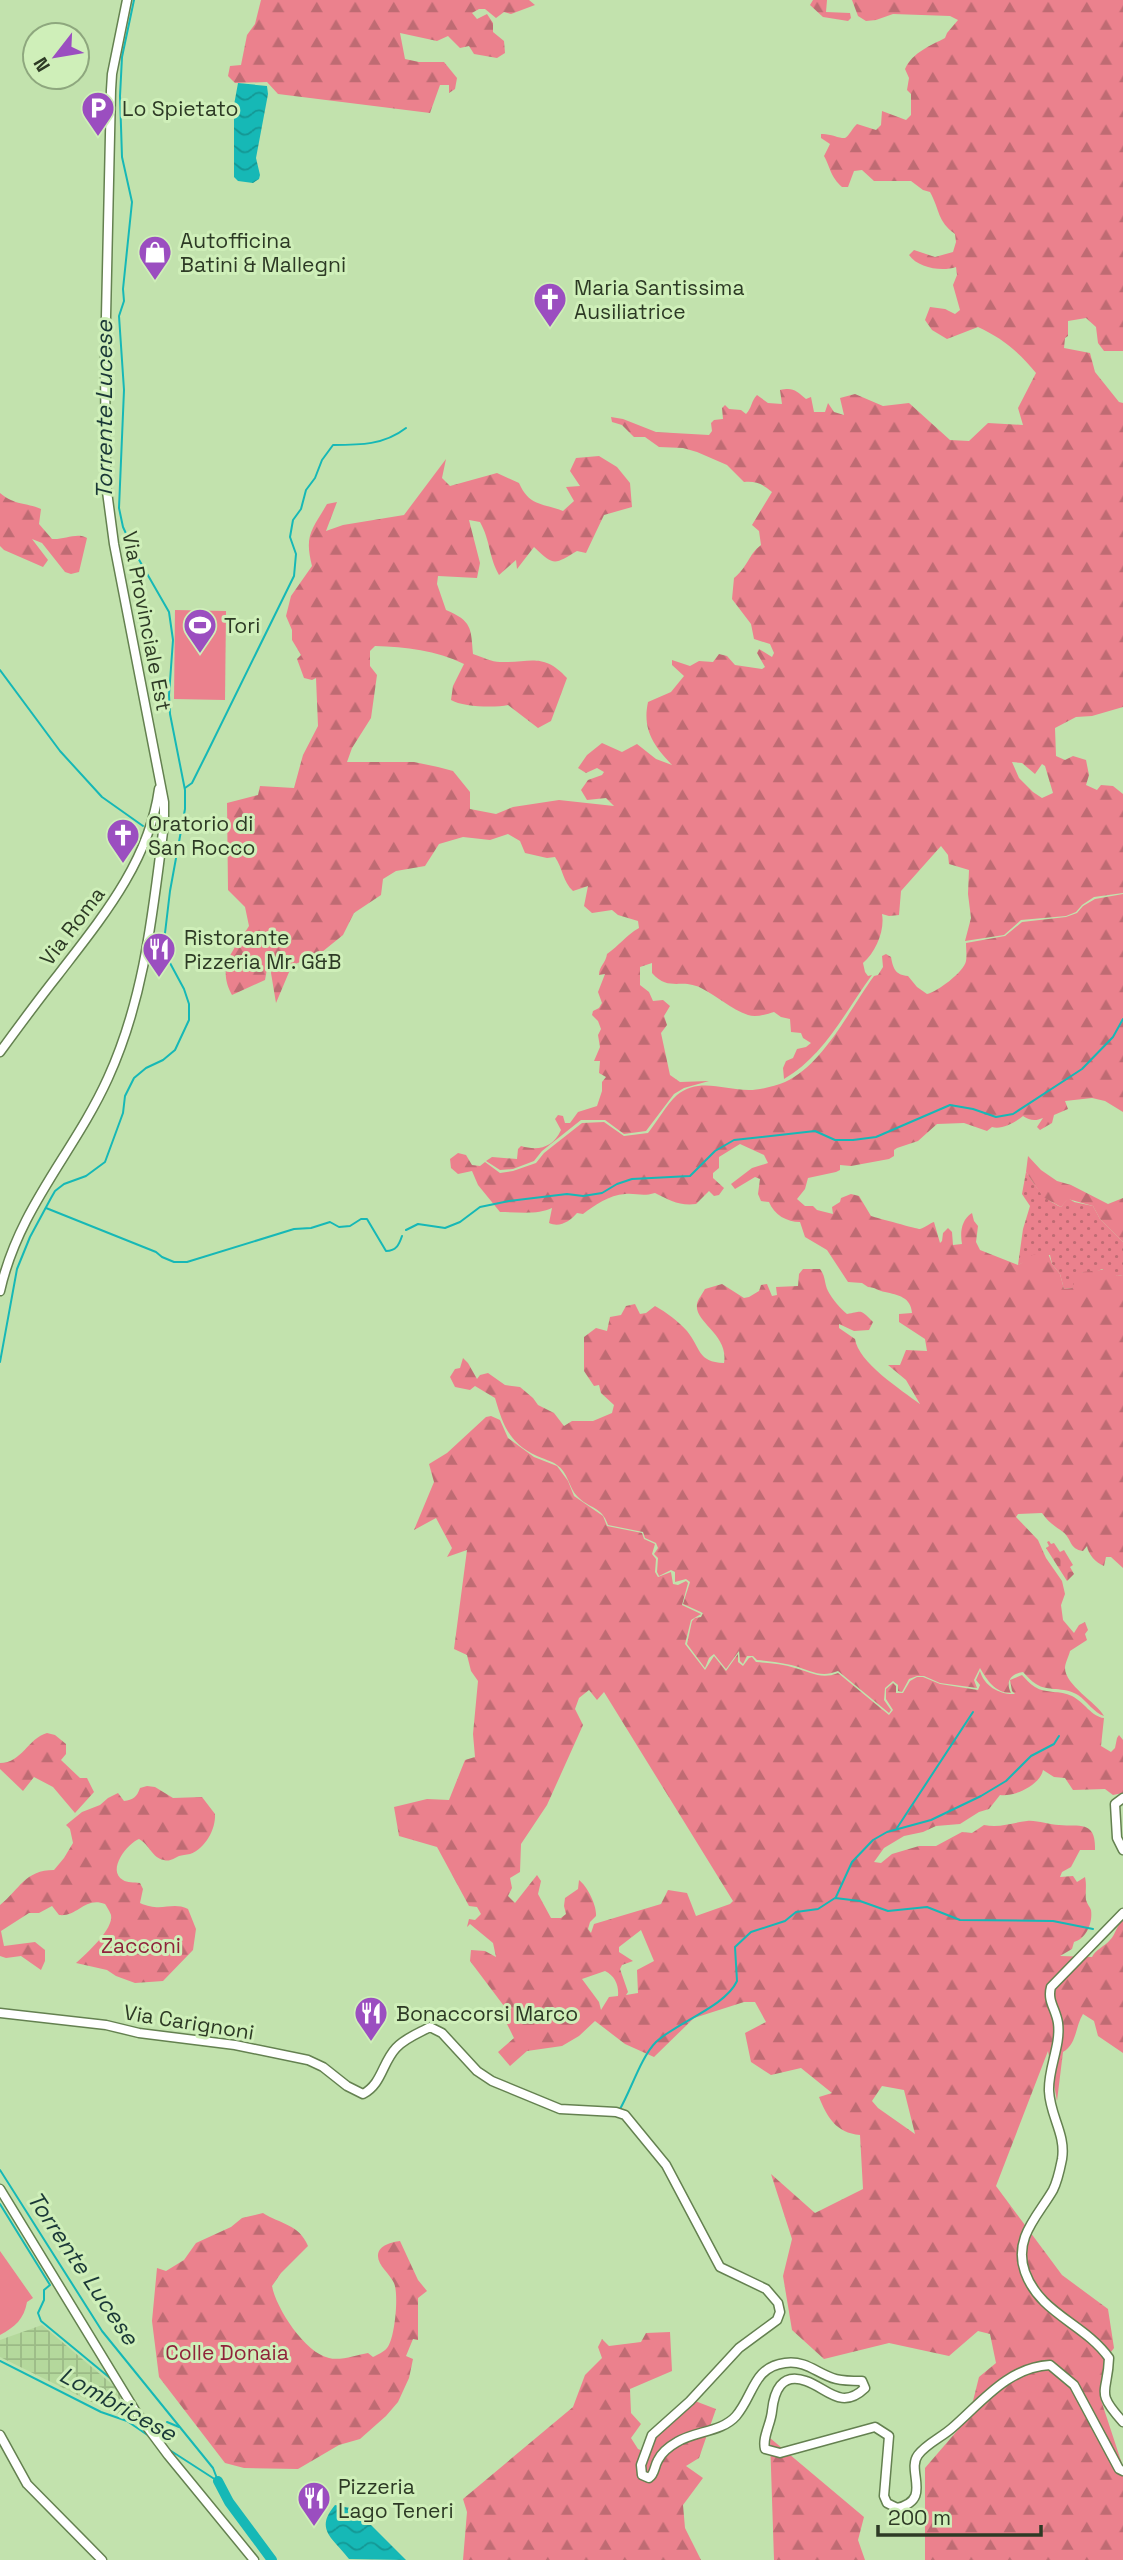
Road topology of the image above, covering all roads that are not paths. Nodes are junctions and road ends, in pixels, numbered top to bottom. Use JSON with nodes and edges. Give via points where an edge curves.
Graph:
{"nodes":[{"id":1,"x":127,"y":0,"type":"edge"},
{"id":2,"x":160,"y":783,"type":"junction"},
{"id":3,"x":164,"y":802,"type":"junction"},
{"id":4,"x":155,"y":811,"type":"junction"},
{"id":5,"x":164,"y":821,"type":"junction"},
{"id":6,"x":150,"y":829,"type":"junction"},
{"id":7,"x":162,"y":838,"type":"junction"},
{"id":8,"x":0,"y":1052,"type":"edge"},
{"id":9,"x":0,"y":1291,"type":"edge"},
{"id":10,"x":1123,"y":1798,"type":"edge"},
{"id":11,"x":1123,"y":1850,"type":"edge"},
{"id":12,"x":1123,"y":1913,"type":"edge"},
{"id":13,"x":0,"y":2013,"type":"edge"},
{"id":14,"x":0,"y":2189,"type":"edge"},
{"id":15,"x":1123,"y":2422,"type":"edge"},
{"id":16,"x":0,"y":2435,"type":"edge"},
{"id":17,"x":1123,"y":2471,"type":"edge"},
{"id":18,"x":102,"y":2560,"type":"edge"},
{"id":19,"x":254,"y":2560,"type":"edge"}],
"edges":[{"from":1,"to":2,"type":"street","name":"Via Provinciale Est","via":[[112,74],[106,484]]},
{"from":2,"to":3,"type":"street","name":"Via Provinciale Est"},
{"from":2,"to":4,"type":"street","name":"Via Roma"},
{"from":3,"to":4,"type":"street"},
{"from":3,"to":5,"type":"street","name":"Via Provinciale Est"},
{"from":4,"to":6,"type":"street","name":"Via Roma"},
{"from":5,"to":6,"type":"street"},
{"from":5,"to":7,"type":"street","name":"Via Provinciale Est"},
{"from":6,"to":7,"type":"street"},
{"from":6,"to":8,"type":"street","name":"Via Roma","via":[[117,897]]},
{"from":7,"to":9,"type":"street","name":"Via Provinciale Est","via":[[146,958],[131,1022],[108,1079],[32,1206]]},
{"from":10,"to":11,"type":"street","via":[[1115,1804],[1116,1838]]},
{"from":12,"to":15,"type":"street","via":[[1051,1987],[1058,2038],[1049,2096],[1063,2151],[1054,2189],[1034,2217],[1022,2243],[1021,2258],[1032,2289],[1045,2305],[1076,2325],[1109,2358],[1103,2388],[1107,2403]]},
{"from":13,"to":17,"type":"street","name":"Via Carignoni","via":[[106,2025],[308,2060],[363,2094],[374,2085],[394,2050],[430,2027],[443,2033],[492,2081],[560,2109],[625,2115],[666,2165],[720,2267],[766,2289],[780,2312],[778,2320],[734,2352],[652,2435],[641,2465],[642,2475],[649,2479],[659,2458],[677,2442],[736,2417],[763,2371],[784,2363],[808,2365],[834,2379],[862,2381],[865,2388],[849,2398],[832,2396],[808,2381],[785,2382],[772,2400],[765,2449],[780,2453],[875,2427],[883,2430],[889,2436],[884,2496],[897,2508],[904,2507],[917,2490],[917,2455],[985,2396],[1038,2366],[1050,2365],[1074,2385]]},
{"from":14,"to":19,"type":"street","via":[[152,2434]]},
{"from":16,"to":18,"type":"street","via":[[27,2484]]}]}
